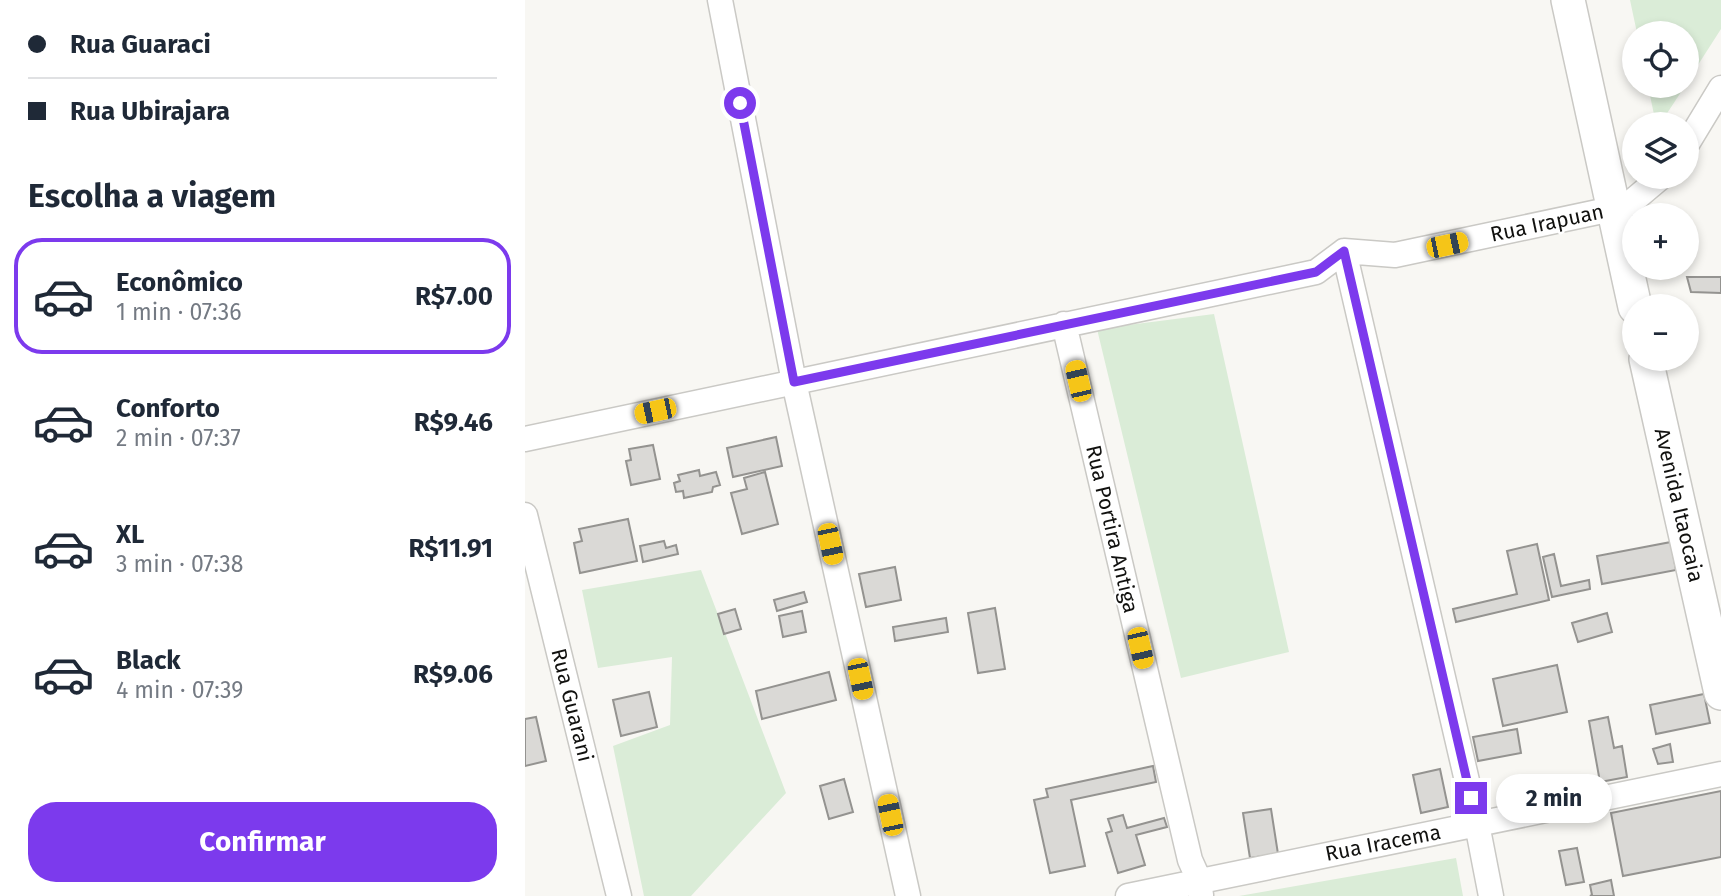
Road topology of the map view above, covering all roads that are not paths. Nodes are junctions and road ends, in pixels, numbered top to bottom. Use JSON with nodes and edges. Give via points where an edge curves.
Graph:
{"nodes":[{"id":1,"x":720,"y":0,"type":"edge"},
{"id":2,"x":1568,"y":0,"type":"edge"},
{"id":3,"x":1586,"y":0,"type":"edge"},
{"id":4,"x":1721,"y":88,"type":"edge"},
{"id":5,"x":1699,"y":124,"type":"edge"},
{"id":6,"x":1649,"y":189,"type":"edge"},
{"id":7,"x":1622,"y":203,"type":"edge"},
{"id":8,"x":1623,"y":203,"type":"edge"},
{"id":9,"x":1636,"y":203,"type":"edge"},
{"id":10,"x":1622,"y":215,"type":"edge"},
{"id":11,"x":1344,"y":251,"type":"junction"},
{"id":12,"x":1064,"y":324,"type":"junction"},
{"id":13,"x":1649,"y":371,"type":"edge"},
{"id":14,"x":1665,"y":371,"type":"edge"},
{"id":15,"x":794,"y":382,"type":"junction"},
{"id":16,"x":525,"y":439,"type":"edge"},
{"id":17,"x":525,"y":515,"type":"edge"},
{"id":18,"x":1721,"y":630,"type":"edge"},
{"id":19,"x":1721,"y":692,"type":"edge"},
{"id":20,"x":1721,"y":774,"type":"edge"},
{"id":21,"x":1477,"y":824,"type":"junction"},
{"id":22,"x":1200,"y":888,"type":"edge"},
{"id":23,"x":618,"y":896,"type":"edge"},
{"id":24,"x":908,"y":896,"type":"edge"},
{"id":25,"x":1129,"y":896,"type":"edge"},
{"id":26,"x":1491,"y":896,"type":"edge"}],
"edges":[{"from":1,"to":15,"type":"street"},
{"from":2,"to":7,"type":"main road"},
{"from":3,"to":8,"type":"main road"},
{"from":4,"to":5,"type":"street"},
{"from":6,"to":9,"type":"street"},
{"from":10,"to":11,"type":"street","name":"Rua Irapuan","via":[[1395,256]]},
{"from":11,"to":12,"type":"street","via":[[1316,272]]},
{"from":11,"to":21,"type":"street"},
{"from":12,"to":15,"type":"street"},
{"from":12,"to":22,"type":"street","name":"Rua Portira Antiga"},
{"from":13,"to":19,"type":"main road","name":"Avenida Itaocaia"},
{"from":14,"to":18,"type":"main road","name":"Avenida Itaocaia"},
{"from":15,"to":16,"type":"street"},
{"from":15,"to":24,"type":"street"},
{"from":17,"to":23,"type":"street","name":"Rua Guarani"},
{"from":20,"to":21,"type":"street","name":"Rua Iracema"},
{"from":21,"to":22,"type":"street","name":"Rua Iracema"},
{"from":21,"to":26,"type":"street"},
{"from":22,"to":25,"type":"street","name":"Rua Iracema"}]}
